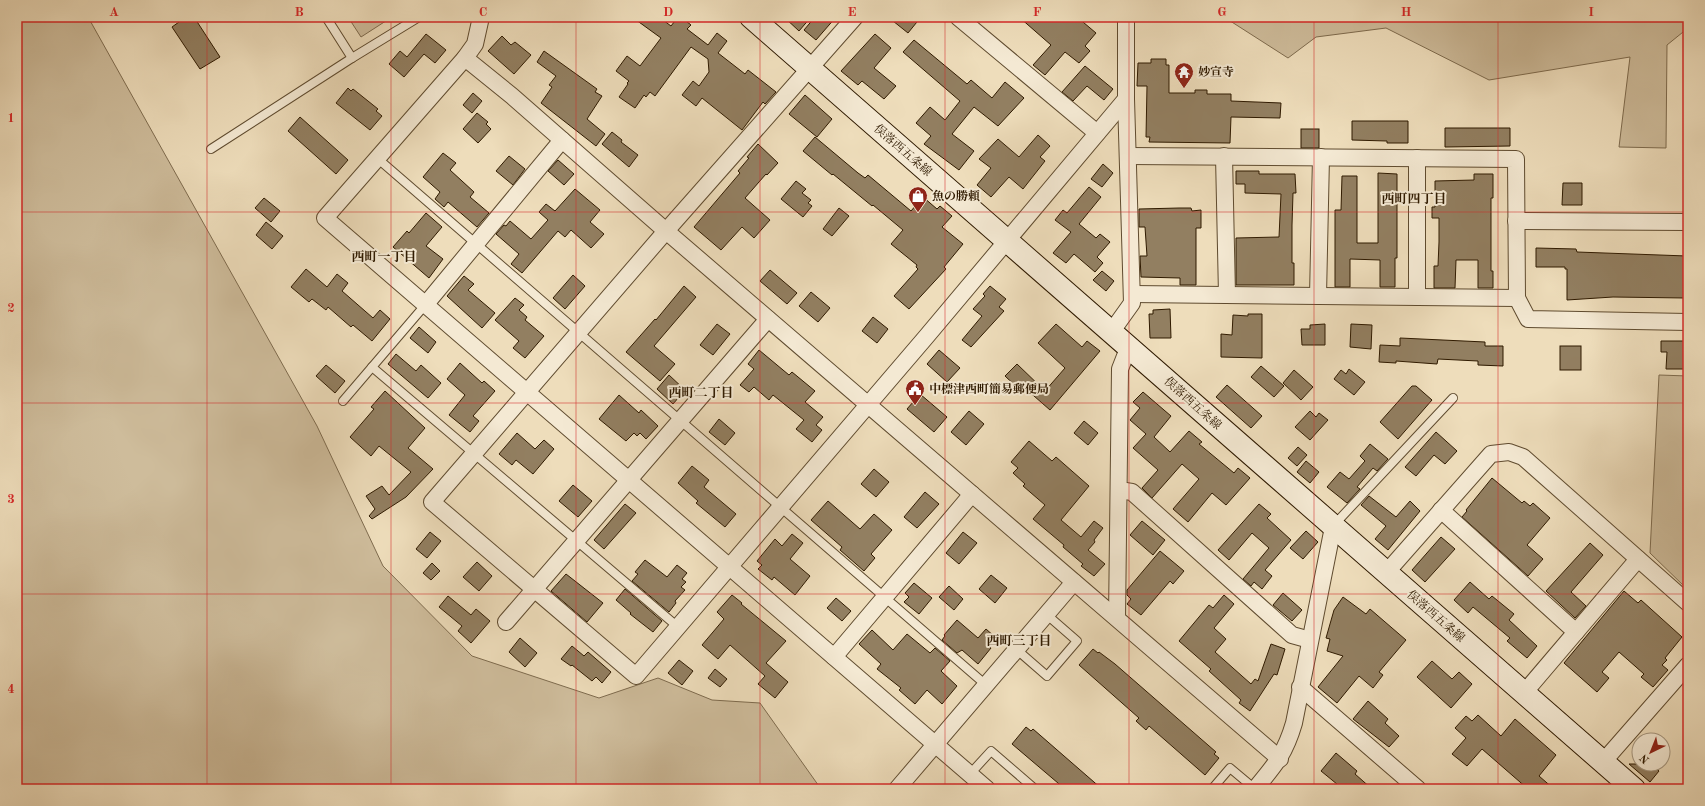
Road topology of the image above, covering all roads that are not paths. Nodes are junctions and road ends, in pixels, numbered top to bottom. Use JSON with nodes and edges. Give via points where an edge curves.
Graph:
{"nodes":[{"id":1,"x":326,"y":17,"type":"edge"},
{"id":2,"x":418,"y":17,"type":"edge"},
{"id":3,"x":481,"y":17,"type":"edge"},
{"id":4,"x":751,"y":17,"type":"edge"},
{"id":5,"x":855,"y":17,"type":"edge"},
{"id":6,"x":958,"y":17,"type":"edge"},
{"id":7,"x":1126,"y":17,"type":"edge"},
{"id":8,"x":352,"y":58,"type":"junction"},
{"id":9,"x":465,"y":58,"type":"junction"},
{"id":10,"x":810,"y":69,"type":"junction"},
{"id":11,"x":1126,"y":99,"type":"junction"},
{"id":12,"x":1097,"y":134,"type":"junction"},
{"id":13,"x":562,"y":140,"type":"junction"},
{"id":14,"x":211,"y":149,"type":"dead end"},
{"id":15,"x":1128,"y":156,"type":"junction"},
{"id":16,"x":1224,"y":156,"type":"junction"},
{"id":17,"x":1321,"y":157,"type":"junction"},
{"id":18,"x":377,"y":158,"type":"junction"},
{"id":19,"x":1417,"y":158,"type":"junction"},
{"id":20,"x":1516,"y":221,"type":"junction"},
{"id":21,"x":1688,"y":222,"type":"edge"},
{"id":22,"x":666,"y":231,"type":"junction"},
{"id":23,"x":1007,"y":241,"type":"junction"},
{"id":24,"x":477,"y":244,"type":"junction"},
{"id":25,"x":1132,"y":294,"type":"junction"},
{"id":26,"x":1227,"y":295,"type":"junction"},
{"id":27,"x":1318,"y":296,"type":"junction"},
{"id":28,"x":1417,"y":297,"type":"junction"},
{"id":29,"x":1517,"y":298,"type":"junction"},
{"id":30,"x":426,"y":304,"type":"junction"},
{"id":31,"x":768,"y":319,"type":"junction"},
{"id":32,"x":1688,"y":322,"type":"edge"},
{"id":33,"x":1112,"y":331,"type":"junction"},
{"id":34,"x":580,"y":333,"type":"junction"},
{"id":35,"x":1129,"y":346,"type":"junction"},
{"id":36,"x":372,"y":367,"type":"junction"},
{"id":37,"x":528,"y":392,"type":"junction"},
{"id":38,"x":1453,"y":398,"type":"dead end"},
{"id":39,"x":343,"y":401,"type":"dead end"},
{"id":40,"x":868,"y":405,"type":"junction"},
{"id":41,"x":680,"y":421,"type":"junction"},
{"id":42,"x":474,"y":454,"type":"junction"},
{"id":43,"x":629,"y":479,"type":"junction"},
{"id":44,"x":1119,"y":490,"type":"junction"},
{"id":45,"x":972,"y":494,"type":"junction"},
{"id":46,"x":781,"y":506,"type":"junction"},
{"id":47,"x":1441,"y":510,"type":"junction"},
{"id":48,"x":1333,"y":527,"type":"junction"},
{"id":49,"x":576,"y":540,"type":"junction"},
{"id":50,"x":1638,"y":559,"type":"junction"},
{"id":51,"x":730,"y":566,"type":"junction"},
{"id":52,"x":1386,"y":573,"type":"junction"},
{"id":53,"x":1074,"y":582,"type":"junction"},
{"id":54,"x":534,"y":589,"type":"junction"},
{"id":55,"x":884,"y":598,"type":"junction"},
{"id":56,"x":1688,"y":603,"type":"edge"},
{"id":57,"x":1046,"y":614,"type":"junction"},
{"id":58,"x":1117,"y":618,"type":"junction"},
{"id":59,"x":506,"y":622,"type":"dead end"},
{"id":60,"x":678,"y":627,"type":"junction"},
{"id":61,"x":1576,"y":632,"type":"junction"},
{"id":62,"x":1310,"y":640,"type":"junction"},
{"id":63,"x":1016,"y":649,"type":"junction"},
{"id":64,"x":834,"y":657,"type":"junction"},
{"id":65,"x":1688,"y":665,"type":"edge"},
{"id":66,"x":986,"y":685,"type":"junction"},
{"id":67,"x":1300,"y":687,"type":"junction"},
{"id":68,"x":1524,"y":693,"type":"junction"},
{"id":69,"x":936,"y":744,"type":"junction"},
{"id":70,"x":1280,"y":759,"type":"junction"},
{"id":71,"x":1603,"y":762,"type":"junction"},
{"id":72,"x":970,"y":774,"type":"junction"},
{"id":73,"x":897,"y":789,"type":"edge"},
{"id":74,"x":987,"y":789,"type":"edge"},
{"id":75,"x":1035,"y":789,"type":"edge"},
{"id":76,"x":1212,"y":789,"type":"edge"},
{"id":77,"x":1255,"y":789,"type":"edge"},
{"id":78,"x":1418,"y":789,"type":"edge"},
{"id":79,"x":1634,"y":789,"type":"edge"}],
"edges":[{"from":1,"to":8,"type":"lane"},
{"from":2,"to":8,"type":"lane"},
{"from":3,"to":9,"type":"street","via":[[475,44]]},
{"from":4,"to":10,"type":"main road","name":"俣落西五条線"},
{"from":5,"to":10,"type":"street"},
{"from":6,"to":12,"type":"street"},
{"from":7,"to":11,"type":"street"},
{"from":8,"to":14,"type":"lane"},
{"from":9,"to":13,"type":"street"},
{"from":9,"to":18,"type":"street"},
{"from":10,"to":22,"type":"street"},
{"from":10,"to":23,"type":"main road","name":"俣落西五条線"},
{"from":11,"to":12,"type":"street"},
{"from":11,"to":15,"type":"street"},
{"from":12,"to":23,"type":"street"},
{"from":13,"to":22,"type":"street"},
{"from":13,"to":24,"type":"street"},
{"from":15,"to":16,"type":"street"},
{"from":15,"to":25,"type":"street"},
{"from":16,"to":17,"type":"street"},
{"from":16,"to":26,"type":"street"},
{"from":17,"to":19,"type":"street"},
{"from":17,"to":27,"type":"street"},
{"from":18,"to":24,"type":"lane"},
{"from":18,"to":30,"type":"street","via":[[325,218]]},
{"from":19,"to":20,"type":"street","via":[[1516,159]]},
{"from":19,"to":28,"type":"street"},
{"from":20,"to":21,"type":"street"},
{"from":20,"to":29,"type":"street"},
{"from":22,"to":31,"type":"street"},
{"from":22,"to":34,"type":"street"},
{"from":23,"to":33,"type":"main road","name":"俣落西五条線"},
{"from":23,"to":40,"type":"street"},
{"from":24,"to":30,"type":"street"},
{"from":24,"to":34,"type":"lane"},
{"from":25,"to":26,"type":"street"},
{"from":25,"to":33,"type":"street","via":[[1132,303]]},
{"from":26,"to":27,"type":"street"},
{"from":27,"to":28,"type":"street"},
{"from":28,"to":29,"type":"street"},
{"from":29,"to":32,"type":"street","via":[[1528,319]]},
{"from":30,"to":36,"type":"lane"},
{"from":30,"to":37,"type":"street"},
{"from":31,"to":40,"type":"street"},
{"from":31,"to":41,"type":"street"},
{"from":33,"to":35,"type":"main road","name":"俣落西五条線"},
{"from":34,"to":37,"type":"street"},
{"from":34,"to":41,"type":"lane"},
{"from":35,"to":44,"type":"street","via":[[1120,369]]},
{"from":35,"to":48,"type":"main road","name":"俣落西五条線"},
{"from":36,"to":39,"type":"lane"},
{"from":36,"to":42,"type":"lane"},
{"from":37,"to":42,"type":"street"},
{"from":37,"to":43,"type":"street"},
{"from":38,"to":48,"type":"lane"},
{"from":40,"to":45,"type":"street"},
{"from":40,"to":46,"type":"street"},
{"from":41,"to":43,"type":"street"},
{"from":41,"to":46,"type":"lane"},
{"from":42,"to":49,"type":"lane"},
{"from":42,"to":54,"type":"street","via":[[432,502]]},
{"from":43,"to":49,"type":"street"},
{"from":43,"to":51,"type":"street"},
{"from":44,"to":58,"type":"street"},
{"from":44,"to":62,"type":"street","via":[[1132,492],[1292,635]]},
{"from":45,"to":53,"type":"street"},
{"from":45,"to":55,"type":"street"},
{"from":46,"to":51,"type":"street"},
{"from":46,"to":55,"type":"lane"},
{"from":47,"to":50,"type":"street","via":[[1491,454],[1509,452],[1522,457]]},
{"from":47,"to":52,"type":"street"},
{"from":47,"to":61,"type":"street"},
{"from":48,"to":52,"type":"main road","name":"俣落西五条線"},
{"from":48,"to":62,"type":"street"},
{"from":49,"to":54,"type":"street"},
{"from":49,"to":60,"type":"lane"},
{"from":50,"to":56,"type":"street"},
{"from":50,"to":61,"type":"street"},
{"from":51,"to":60,"type":"street"},
{"from":51,"to":64,"type":"street"},
{"from":52,"to":68,"type":"main road","name":"俣落西五条線"},
{"from":53,"to":57,"type":"street"},
{"from":53,"to":58,"type":"street"},
{"from":54,"to":59,"type":"street"},
{"from":54,"to":60,"type":"street","via":[[636,676]]},
{"from":55,"to":64,"type":"street"},
{"from":55,"to":66,"type":"lane"},
{"from":57,"to":63,"type":"street"},
{"from":57,"to":63,"type":"lane","via":[[1077,641],[1052,671],[1047,676]]},
{"from":58,"to":70,"type":"street"},
{"from":61,"to":68,"type":"street"},
{"from":62,"to":67,"type":"street"},
{"from":63,"to":66,"type":"street"},
{"from":64,"to":69,"type":"street"},
{"from":65,"to":71,"type":"street"},
{"from":66,"to":69,"type":"street"},
{"from":67,"to":70,"type":"street","via":[[1294,723]]},
{"from":67,"to":78,"type":"street"},
{"from":68,"to":71,"type":"main road","name":"俣落西五条線"},
{"from":69,"to":72,"type":"street"},
{"from":69,"to":73,"type":"street"},
{"from":70,"to":77,"type":"street"},
{"from":71,"to":79,"type":"main road","name":"俣落西五条線"},
{"from":72,"to":74,"type":"street"},
{"from":72,"to":75,"type":"lane","via":[[991,751]]},
{"from":76,"to":77,"type":"lane","via":[[1230,768]]}]}
